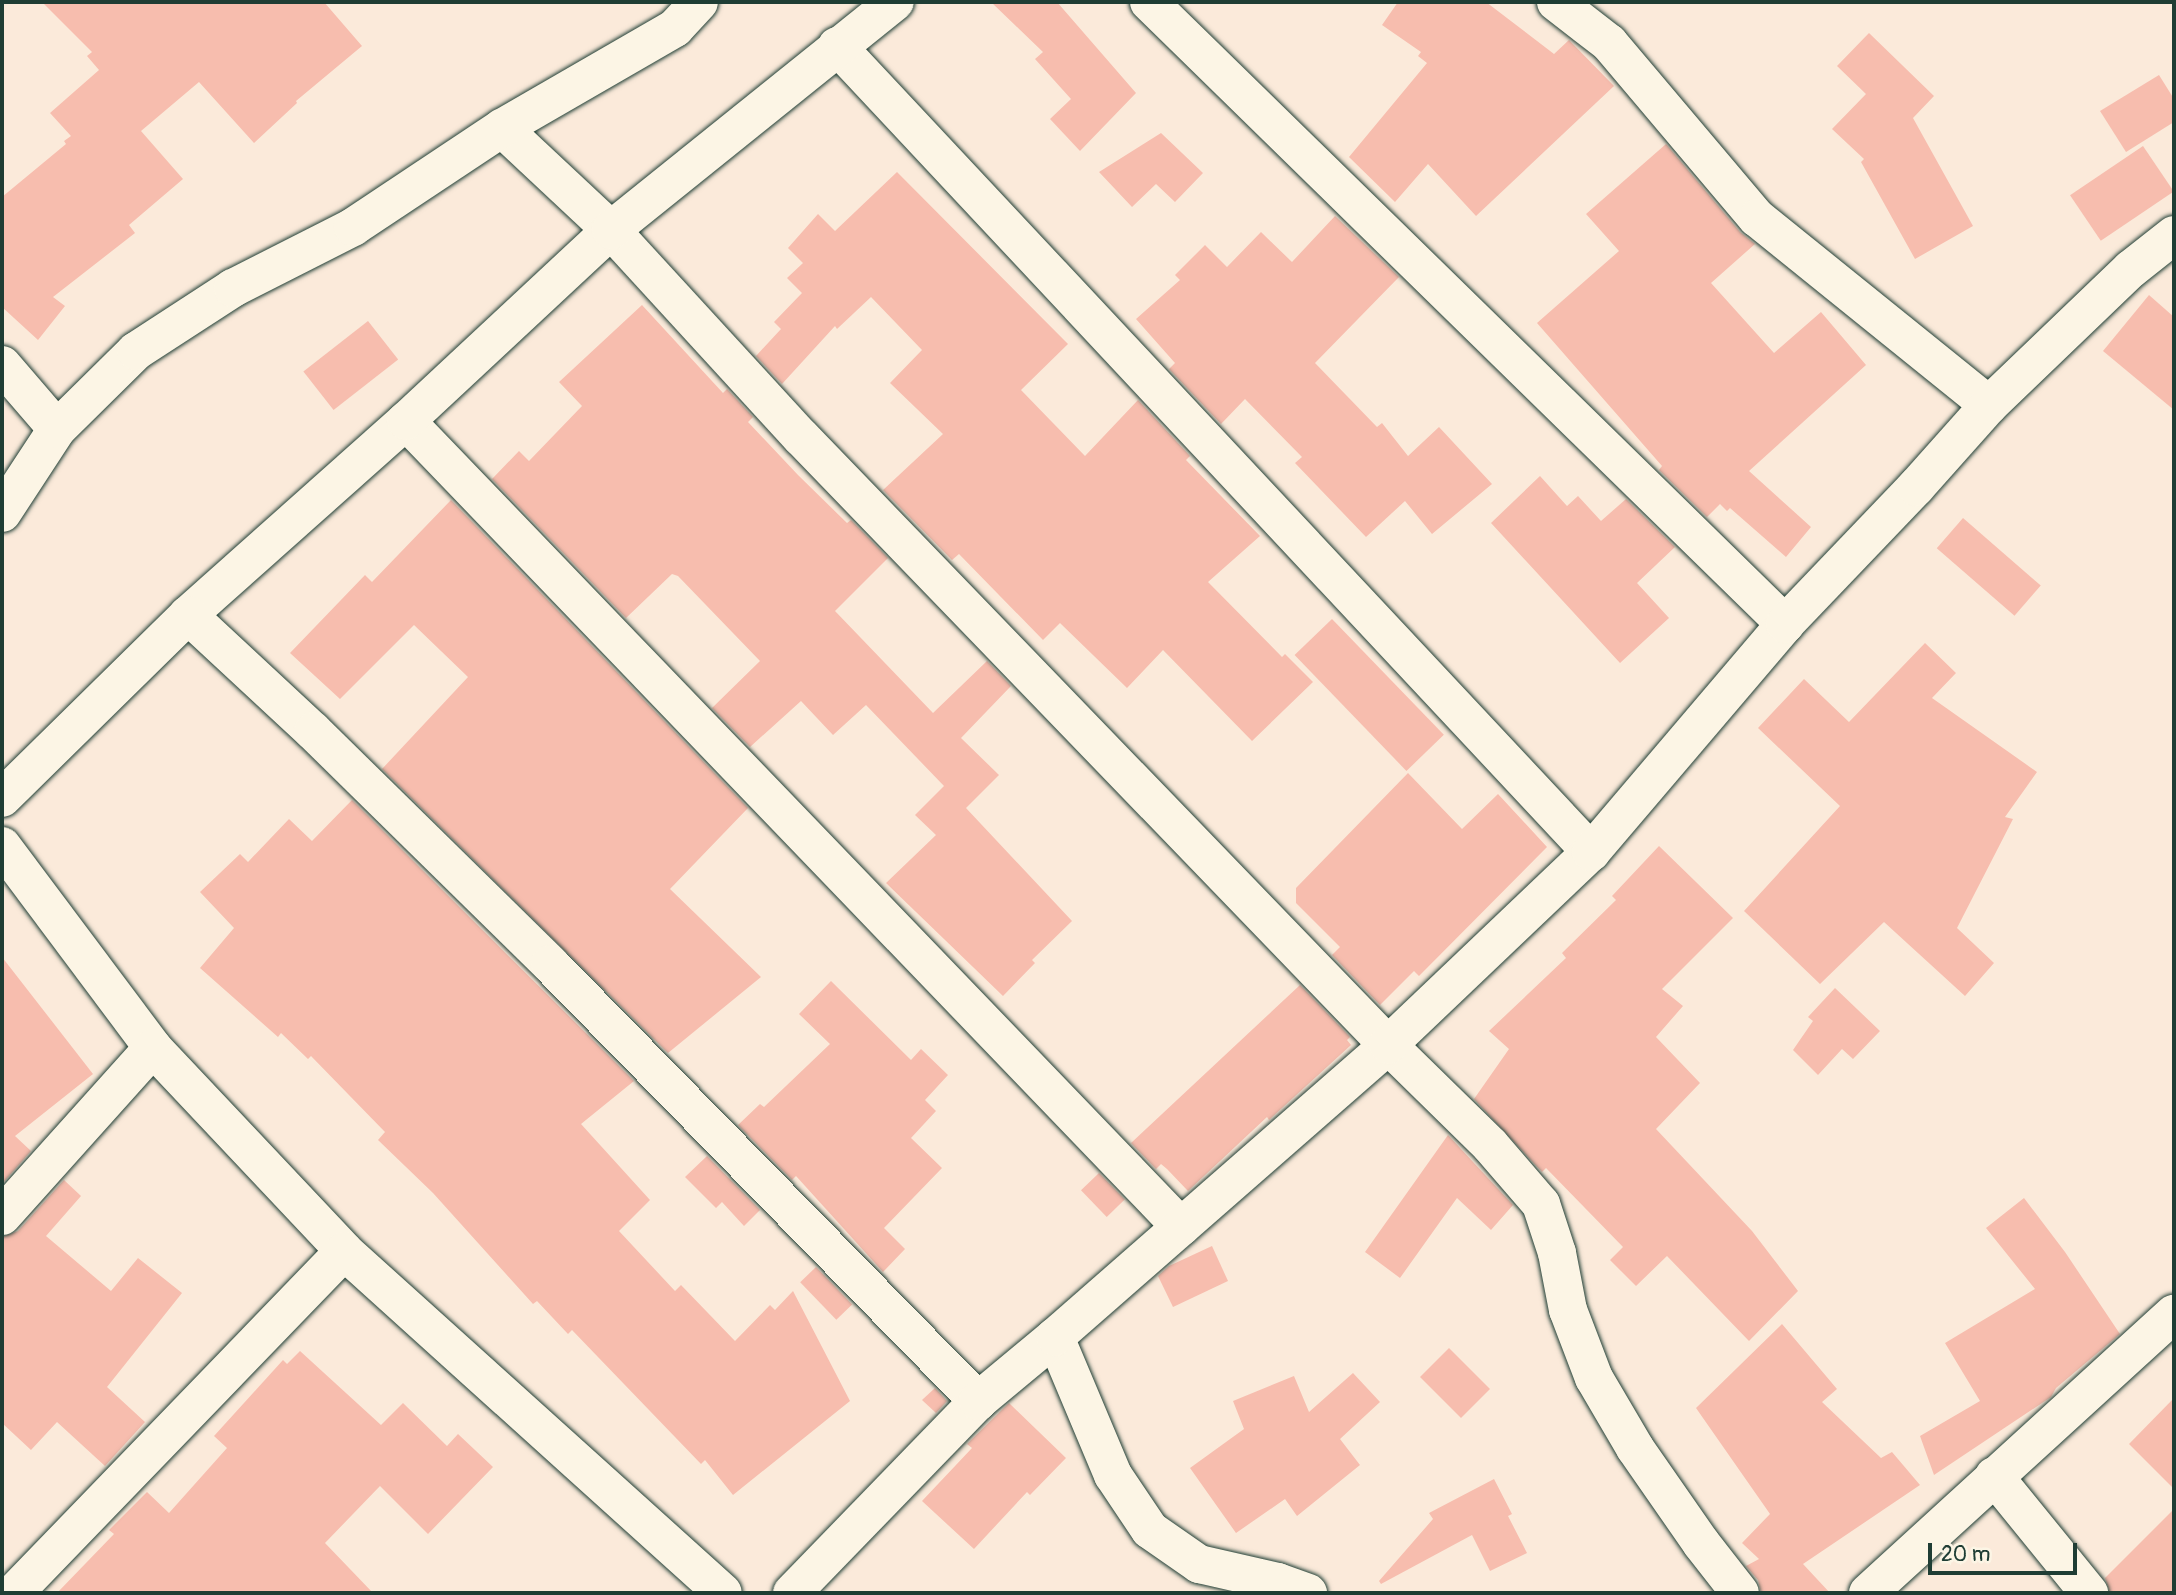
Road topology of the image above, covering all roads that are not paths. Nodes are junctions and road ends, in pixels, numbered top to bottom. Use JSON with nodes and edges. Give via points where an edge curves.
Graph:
{"nodes":[{"id":1,"x":699,"y":2,"type":"edge"},
{"id":2,"x":895,"y":2,"type":"edge"},
{"id":3,"x":1149,"y":2,"type":"edge"},
{"id":4,"x":1556,"y":2,"type":"edge"},
{"id":5,"x":837,"y":46,"type":"junction"},
{"id":6,"x":502,"y":128,"type":"junction"},
{"id":7,"x":611,"y":230,"type":"junction"},
{"id":8,"x":2174,"y":235,"type":"edge"},
{"id":9,"x":2,"y":365,"type":"edge"},
{"id":10,"x":1989,"y":405,"type":"junction"},
{"id":11,"x":406,"y":421,"type":"junction"},
{"id":12,"x":57,"y":429,"type":"junction"},
{"id":13,"x":2,"y":513,"type":"edge"},
{"id":14,"x":188,"y":615,"type":"junction"},
{"id":15,"x":1785,"y":624,"type":"junction"},
{"id":16,"x":2,"y":798,"type":"edge"},
{"id":17,"x":2,"y":846,"type":"edge"},
{"id":18,"x":1591,"y":852,"type":"junction"},
{"id":19,"x":1388,"y":1045,"type":"junction"},
{"id":20,"x":153,"y":1048,"type":"junction"},
{"id":21,"x":2,"y":1216,"type":"edge"},
{"id":22,"x":1181,"y":1227,"type":"junction"},
{"id":23,"x":344,"y":1251,"type":"junction"},
{"id":24,"x":2174,"y":1314,"type":"edge"},
{"id":25,"x":1055,"y":1337,"type":"junction"},
{"id":26,"x":978,"y":1401,"type":"junction"},
{"id":27,"x":1994,"y":1476,"type":"junction"},
{"id":28,"x":14,"y":1593,"type":"edge"},
{"id":29,"x":723,"y":1593,"type":"edge"},
{"id":30,"x":792,"y":1593,"type":"edge"},
{"id":31,"x":1308,"y":1593,"type":"edge"},
{"id":32,"x":1740,"y":1593,"type":"edge"},
{"id":33,"x":1868,"y":1593,"type":"edge"},
{"id":34,"x":2090,"y":1593,"type":"edge"}],
"edges":[{"from":1,"to":6,"type":"street","via":[[675,28]]},
{"from":2,"to":5,"type":"street"},
{"from":3,"to":15,"type":"street"},
{"from":4,"to":10,"type":"street","via":[[1609,43],[1757,218]]},
{"from":5,"to":7,"type":"street"},
{"from":5,"to":18,"type":"street"},
{"from":6,"to":7,"type":"street"},
{"from":6,"to":12,"type":"street","via":[[353,228],[233,288],[136,351]]},
{"from":7,"to":11,"type":"street"},
{"from":7,"to":19,"type":"street","via":[[801,436]]},
{"from":8,"to":10,"type":"street"},
{"from":9,"to":12,"type":"street"},
{"from":10,"to":15,"type":"street"},
{"from":11,"to":14,"type":"street"},
{"from":11,"to":22,"type":"street"},
{"from":12,"to":13,"type":"street"},
{"from":14,"to":16,"type":"street"},
{"from":14,"to":26,"type":"street","via":[[550,964]]},
{"from":15,"to":18,"type":"street"},
{"from":17,"to":20,"type":"street"},
{"from":18,"to":19,"type":"street"},
{"from":19,"to":22,"type":"street"},
{"from":19,"to":32,"type":"street","via":[[1490,1145],[1541,1204],[1568,1310],[1594,1378],[1635,1448]]},
{"from":20,"to":21,"type":"street"},
{"from":20,"to":23,"type":"street"},
{"from":22,"to":25,"type":"street"},
{"from":23,"to":28,"type":"street"},
{"from":23,"to":29,"type":"street"},
{"from":24,"to":27,"type":"street"},
{"from":25,"to":26,"type":"street"},
{"from":25,"to":31,"type":"street","via":[[1113,1475],[1150,1530],[1199,1564]]},
{"from":26,"to":30,"type":"street"},
{"from":27,"to":33,"type":"street"},
{"from":27,"to":34,"type":"street"}]}
